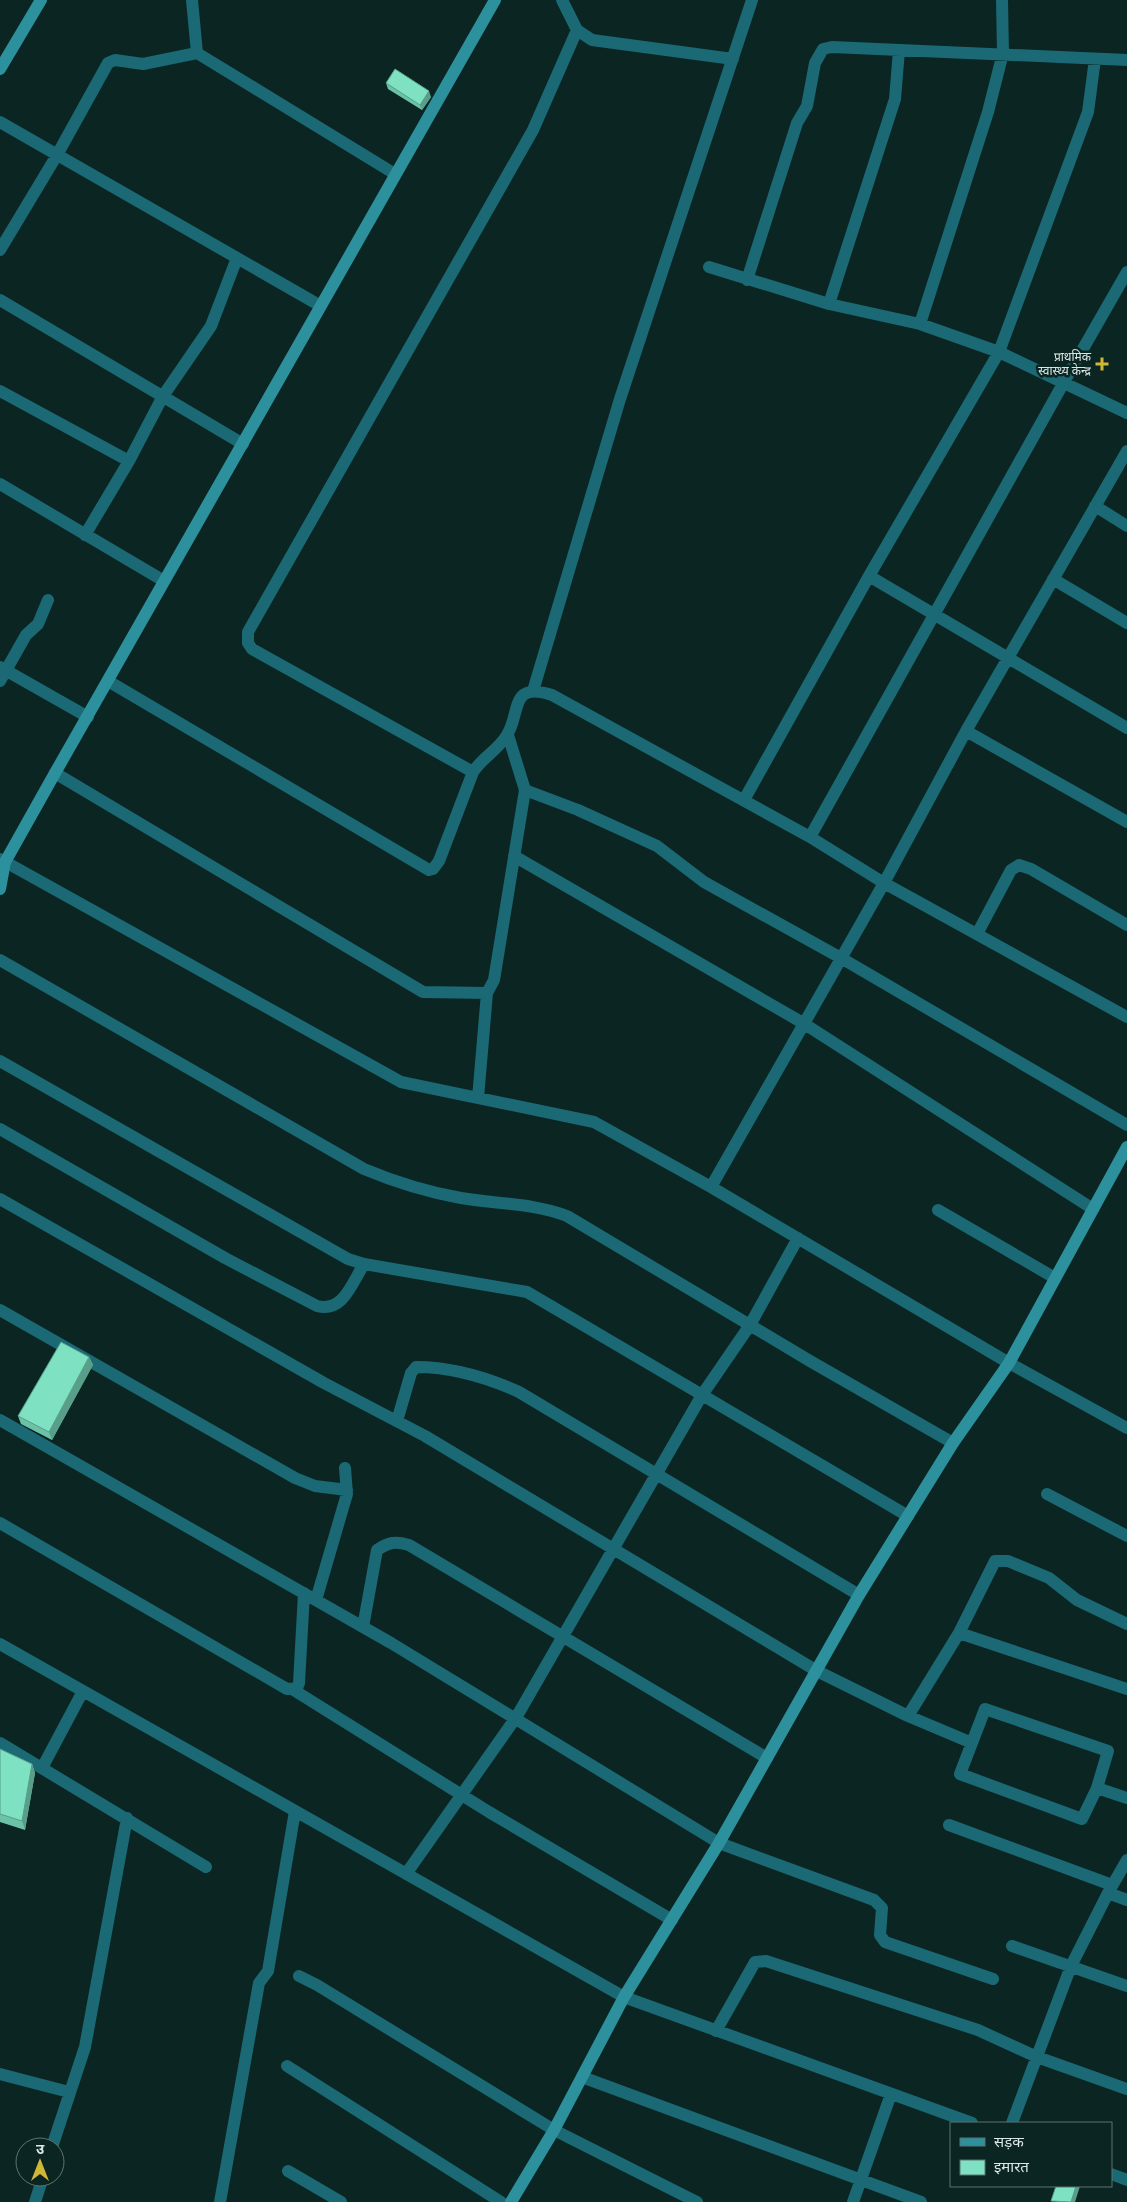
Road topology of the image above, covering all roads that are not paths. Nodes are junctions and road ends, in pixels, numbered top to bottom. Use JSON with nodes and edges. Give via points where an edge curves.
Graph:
{"nodes":[{"id":1,"x":41,"y":0,"type":"edge"},
{"id":2,"x":192,"y":0,"type":"edge"},
{"id":3,"x":495,"y":0,"type":"edge"},
{"id":4,"x":562,"y":0,"type":"edge"},
{"id":5,"x":752,"y":0,"type":"edge"},
{"id":6,"x":1002,"y":0,"type":"edge"},
{"id":7,"x":577,"y":30,"type":"junction"},
{"id":8,"x":899,"y":50,"type":"junction"},
{"id":9,"x":197,"y":53,"type":"junction"},
{"id":10,"x":1004,"y":53,"type":"junction"},
{"id":11,"x":734,"y":59,"type":"junction"},
{"id":12,"x":1096,"y":59,"type":"junction"},
{"id":13,"x":1127,"y":60,"type":"edge"},
{"id":14,"x":0,"y":69,"type":"edge"},
{"id":15,"x":0,"y":122,"type":"edge"},
{"id":16,"x":58,"y":155,"type":"junction"},
{"id":17,"x":395,"y":174,"type":"junction"},
{"id":18,"x":0,"y":250,"type":"edge"},
{"id":19,"x":237,"y":258,"type":"junction"},
{"id":20,"x":709,"y":267,"type":"dead end"},
{"id":21,"x":1127,"y":272,"type":"edge"},
{"id":22,"x":747,"y":280,"type":"junction"},
{"id":23,"x":0,"y":300,"type":"edge"},
{"id":24,"x":829,"y":304,"type":"junction"},
{"id":25,"x":319,"y":305,"type":"junction"},
{"id":26,"x":920,"y":324,"type":"junction"},
{"id":27,"x":998,"y":352,"type":"junction"},
{"id":28,"x":1064,"y":382,"type":"junction"},
{"id":29,"x":0,"y":391,"type":"edge"},
{"id":30,"x":163,"y":396,"type":"junction"},
{"id":31,"x":1127,"y":413,"type":"edge"},
{"id":32,"x":243,"y":444,"type":"junction"},
{"id":33,"x":1127,"y":451,"type":"edge"},
{"id":34,"x":129,"y":461,"type":"junction"},
{"id":35,"x":0,"y":484,"type":"edge"},
{"id":36,"x":1095,"y":506,"type":"junction"},
{"id":37,"x":1127,"y":526,"type":"edge"},
{"id":38,"x":85,"y":534,"type":"junction"},
{"id":39,"x":869,"y":576,"type":"junction"},
{"id":40,"x":1053,"y":579,"type":"junction"},
{"id":41,"x":164,"y":581,"type":"junction"},
{"id":42,"x":48,"y":600,"type":"dead end"},
{"id":43,"x":936,"y":614,"type":"junction"},
{"id":44,"x":1127,"y":623,"type":"edge"},
{"id":45,"x":1008,"y":657,"type":"junction"},
{"id":46,"x":2,"y":673,"type":"edge"},
{"id":47,"x":108,"y":681,"type":"junction"},
{"id":48,"x":533,"y":691,"type":"junction"},
{"id":49,"x":88,"y":717,"type":"junction"},
{"id":50,"x":1127,"y":728,"type":"edge"},
{"id":51,"x":966,"y":731,"type":"junction"},
{"id":52,"x":508,"y":735,"type":"junction"},
{"id":53,"x":473,"y":772,"type":"junction"},
{"id":54,"x":55,"y":773,"type":"junction"},
{"id":55,"x":525,"y":790,"type":"junction"},
{"id":56,"x":744,"y":800,"type":"junction"},
{"id":57,"x":1127,"y":822,"type":"edge"},
{"id":58,"x":810,"y":837,"type":"junction"},
{"id":59,"x":514,"y":856,"type":"junction"},
{"id":60,"x":3,"y":860,"type":"edge"},
{"id":61,"x":884,"y":883,"type":"junction"},
{"id":62,"x":0,"y":889,"type":"edge"},
{"id":63,"x":1127,"y":925,"type":"edge"},
{"id":64,"x":976,"y":934,"type":"junction"},
{"id":65,"x":841,"y":958,"type":"junction"},
{"id":66,"x":0,"y":960,"type":"edge"},
{"id":67,"x":488,"y":993,"type":"junction"},
{"id":68,"x":1127,"y":1017,"type":"edge"},
{"id":69,"x":803,"y":1023,"type":"junction"},
{"id":70,"x":0,"y":1061,"type":"edge"},
{"id":71,"x":478,"y":1098,"type":"junction"},
{"id":72,"x":1127,"y":1125,"type":"edge"},
{"id":73,"x":0,"y":1129,"type":"edge"},
{"id":74,"x":1127,"y":1147,"type":"edge"},
{"id":75,"x":711,"y":1187,"type":"junction"},
{"id":76,"x":0,"y":1199,"type":"edge"},
{"id":77,"x":938,"y":1210,"type":"dead end"},
{"id":78,"x":1093,"y":1210,"type":"junction"},
{"id":79,"x":798,"y":1238,"type":"junction"},
{"id":80,"x":364,"y":1264,"type":"junction"},
{"id":81,"x":1055,"y":1278,"type":"junction"},
{"id":82,"x":0,"y":1310,"type":"edge"},
{"id":83,"x":750,"y":1325,"type":"junction"},
{"id":84,"x":1009,"y":1363,"type":"junction"},
{"id":85,"x":702,"y":1395,"type":"junction"},
{"id":86,"x":0,"y":1420,"type":"edge"},
{"id":87,"x":397,"y":1421,"type":"junction"},
{"id":88,"x":1127,"y":1428,"type":"edge"},
{"id":89,"x":953,"y":1443,"type":"junction"},
{"id":90,"x":345,"y":1468,"type":"dead end"},
{"id":91,"x":658,"y":1475,"type":"junction"},
{"id":92,"x":347,"y":1490,"type":"junction"},
{"id":93,"x":1047,"y":1494,"type":"dead end"},
{"id":94,"x":908,"y":1516,"type":"junction"},
{"id":95,"x":0,"y":1523,"type":"edge"},
{"id":96,"x":1127,"y":1536,"type":"edge"},
{"id":97,"x":612,"y":1549,"type":"junction"},
{"id":98,"x":304,"y":1593,"type":"junction"},
{"id":99,"x":859,"y":1595,"type":"junction"},
{"id":100,"x":316,"y":1600,"type":"junction"},
{"id":101,"x":1127,"y":1624,"type":"edge"},
{"id":102,"x":362,"y":1627,"type":"junction"},
{"id":103,"x":958,"y":1633,"type":"junction"},
{"id":104,"x":564,"y":1636,"type":"junction"},
{"id":105,"x":0,"y":1644,"type":"edge"},
{"id":106,"x":817,"y":1671,"type":"junction"},
{"id":107,"x":292,"y":1689,"type":"junction"},
{"id":108,"x":1127,"y":1689,"type":"edge"},
{"id":109,"x":83,"y":1691,"type":"junction"},
{"id":110,"x":908,"y":1716,"type":"junction"},
{"id":111,"x":514,"y":1718,"type":"junction"},
{"id":112,"x":0,"y":1743,"type":"edge"},
{"id":113,"x":972,"y":1743,"type":"junction"},
{"id":114,"x":768,"y":1758,"type":"junction"},
{"id":115,"x":42,"y":1768,"type":"junction"},
{"id":116,"x":1097,"y":1788,"type":"junction"},
{"id":117,"x":461,"y":1795,"type":"junction"},
{"id":118,"x":1127,"y":1798,"type":"edge"},
{"id":119,"x":295,"y":1811,"type":"junction"},
{"id":120,"x":127,"y":1818,"type":"junction"},
{"id":121,"x":949,"y":1825,"type":"dead end"},
{"id":122,"x":719,"y":1843,"type":"junction"},
{"id":123,"x":1127,"y":1860,"type":"edge"},
{"id":124,"x":206,"y":1867,"type":"dead end"},
{"id":125,"x":406,"y":1874,"type":"junction"},
{"id":126,"x":1110,"y":1889,"type":"junction"},
{"id":127,"x":1127,"y":1900,"type":"edge"},
{"id":128,"x":672,"y":1920,"type":"junction"},
{"id":129,"x":1012,"y":1946,"type":"dead end"},
{"id":130,"x":1071,"y":1966,"type":"junction"},
{"id":131,"x":298,"y":1976,"type":"dead end"},
{"id":132,"x":992,"y":1979,"type":"dead end"},
{"id":133,"x":1127,"y":1986,"type":"edge"},
{"id":134,"x":624,"y":1997,"type":"junction"},
{"id":135,"x":716,"y":2030,"type":"junction"},
{"id":136,"x":1037,"y":2057,"type":"junction"},
{"id":137,"x":287,"y":2066,"type":"dead end"},
{"id":138,"x":0,"y":2074,"type":"edge"},
{"id":139,"x":582,"y":2077,"type":"junction"},
{"id":140,"x":1127,"y":2089,"type":"edge"},
{"id":141,"x":69,"y":2092,"type":"junction"},
{"id":142,"x":891,"y":2094,"type":"junction"},
{"id":143,"x":969,"y":2122,"type":"edge"},
{"id":144,"x":1012,"y":2122,"type":"edge"},
{"id":145,"x":554,"y":2130,"type":"junction"},
{"id":146,"x":55,"y":2137,"type":"edge"},
{"id":147,"x":288,"y":2171,"type":"dead end"},
{"id":148,"x":1112,"y":2174,"type":"edge"},
{"id":149,"x":1127,"y":2180,"type":"edge"},
{"id":150,"x":861,"y":2181,"type":"junction"},
{"id":151,"x":40,"y":2187,"type":"edge"},
{"id":152,"x":35,"y":2202,"type":"edge"},
{"id":153,"x":220,"y":2202,"type":"edge"},
{"id":154,"x":341,"y":2202,"type":"edge"},
{"id":155,"x":501,"y":2202,"type":"edge"},
{"id":156,"x":511,"y":2202,"type":"edge"},
{"id":157,"x":697,"y":2202,"type":"edge"},
{"id":158,"x":853,"y":2202,"type":"edge"},
{"id":159,"x":921,"y":2202,"type":"edge"}],
"edges":[{"from":1,"to":14,"type":"street"},
{"from":2,"to":9,"type":"street"},
{"from":3,"to":17,"type":"street"},
{"from":4,"to":7,"type":"street"},
{"from":5,"to":11,"type":"street"},
{"from":6,"to":10,"type":"street"},
{"from":7,"to":11,"type":"street","via":[[584,37],[600,42]]},
{"from":7,"to":53,"type":"street","via":[[533,130],[247,638],[252,649]]},
{"from":8,"to":10,"type":"street"},
{"from":8,"to":22,"type":"street","via":[[832,47],[818,54],[807,106],[797,123]]},
{"from":8,"to":24,"type":"street","via":[[895,100]]},
{"from":9,"to":16,"type":"street","via":[[143,64],[111,61],[104,68]]},
{"from":9,"to":17,"type":"street"},
{"from":10,"to":12,"type":"street"},
{"from":10,"to":26,"type":"street"},
{"from":11,"to":48,"type":"street","via":[[620,400]]},
{"from":12,"to":13,"type":"street"},
{"from":12,"to":27,"type":"street","via":[[1088,112]]},
{"from":15,"to":16,"type":"street"},
{"from":16,"to":18,"type":"street"},
{"from":16,"to":19,"type":"street"},
{"from":17,"to":25,"type":"street"},
{"from":19,"to":25,"type":"street"},
{"from":19,"to":30,"type":"street","via":[[212,326]]},
{"from":20,"to":22,"type":"street"},
{"from":21,"to":28,"type":"street"},
{"from":22,"to":24,"type":"street"},
{"from":23,"to":30,"type":"street"},
{"from":24,"to":26,"type":"street"},
{"from":25,"to":32,"type":"street"},
{"from":26,"to":27,"type":"street"},
{"from":27,"to":28,"type":"street"},
{"from":27,"to":39,"type":"street"},
{"from":28,"to":31,"type":"street"},
{"from":28,"to":43,"type":"street"},
{"from":29,"to":34,"type":"street"},
{"from":30,"to":32,"type":"street"},
{"from":30,"to":34,"type":"street"},
{"from":32,"to":41,"type":"street"},
{"from":33,"to":36,"type":"street"},
{"from":34,"to":38,"type":"street"},
{"from":35,"to":38,"type":"street"},
{"from":36,"to":37,"type":"street"},
{"from":36,"to":40,"type":"street"},
{"from":38,"to":41,"type":"street"},
{"from":39,"to":43,"type":"street"},
{"from":39,"to":56,"type":"street"},
{"from":40,"to":44,"type":"street"},
{"from":40,"to":45,"type":"street"},
{"from":41,"to":47,"type":"street"},
{"from":42,"to":46,"type":"street","via":[[38,624],[26,635]]},
{"from":43,"to":45,"type":"street"},
{"from":43,"to":58,"type":"street"},
{"from":45,"to":50,"type":"street"},
{"from":45,"to":51,"type":"street"},
{"from":46,"to":49,"type":"street"},
{"from":47,"to":49,"type":"street"},
{"from":47,"to":53,"type":"street","via":[[429,870],[439,861]]},
{"from":48,"to":52,"type":"street","via":[[523,695],[518,702]]},
{"from":48,"to":56,"type":"street","via":[[552,695]]},
{"from":49,"to":54,"type":"street"},
{"from":51,"to":57,"type":"street"},
{"from":51,"to":61,"type":"street"},
{"from":52,"to":53,"type":"street"},
{"from":52,"to":55,"type":"street"},
{"from":54,"to":60,"type":"street"},
{"from":54,"to":67,"type":"street","via":[[423,992]]},
{"from":55,"to":59,"type":"street"},
{"from":55,"to":65,"type":"street","via":[[657,846],[704,882]]},
{"from":56,"to":58,"type":"street"},
{"from":58,"to":61,"type":"street"},
{"from":59,"to":67,"type":"street","via":[[494,980]]},
{"from":59,"to":69,"type":"street"},
{"from":60,"to":62,"type":"street"},
{"from":60,"to":71,"type":"street","via":[[401,1082]]},
{"from":61,"to":64,"type":"street"},
{"from":61,"to":65,"type":"street"},
{"from":63,"to":64,"type":"street","via":[[1019,865],[1010,870]]},
{"from":64,"to":68,"type":"street"},
{"from":65,"to":69,"type":"street"},
{"from":65,"to":72,"type":"street"},
{"from":66,"to":83,"type":"street","via":[[364,1169],[388,1180],[461,1198],[546,1208],[567,1216]]},
{"from":67,"to":71,"type":"street"},
{"from":69,"to":75,"type":"street"},
{"from":69,"to":78,"type":"street"},
{"from":70,"to":80,"type":"street","via":[[348,1259]]},
{"from":71,"to":75,"type":"street","via":[[594,1122]]},
{"from":73,"to":80,"type":"street","via":[[225,1258],[317,1306],[329,1308],[340,1303]]},
{"from":74,"to":78,"type":"street"},
{"from":75,"to":79,"type":"street"},
{"from":76,"to":87,"type":"street"},
{"from":77,"to":81,"type":"street"},
{"from":78,"to":81,"type":"street"},
{"from":79,"to":83,"type":"street"},
{"from":79,"to":84,"type":"street"},
{"from":80,"to":85,"type":"street","via":[[527,1292]]},
{"from":81,"to":84,"type":"street"},
{"from":82,"to":92,"type":"street","via":[[295,1478],[315,1486]]},
{"from":83,"to":85,"type":"street"},
{"from":83,"to":89,"type":"street"},
{"from":84,"to":88,"type":"street"},
{"from":84,"to":89,"type":"street"},
{"from":85,"to":91,"type":"street"},
{"from":85,"to":94,"type":"street"},
{"from":86,"to":98,"type":"street"},
{"from":87,"to":91,"type":"street","via":[[411,1373],[416,1367],[475,1374],[519,1392]]},
{"from":87,"to":97,"type":"street"},
{"from":89,"to":94,"type":"street"},
{"from":90,"to":92,"type":"street"},
{"from":91,"to":97,"type":"street"},
{"from":91,"to":99,"type":"street"},
{"from":92,"to":100,"type":"street"},
{"from":93,"to":96,"type":"street"},
{"from":94,"to":99,"type":"street"},
{"from":95,"to":107,"type":"street","via":[[281,1686]]},
{"from":97,"to":104,"type":"street"},
{"from":97,"to":106,"type":"street"},
{"from":98,"to":100,"type":"street"},
{"from":98,"to":107,"type":"street","via":[[299,1683]]},
{"from":99,"to":106,"type":"street"},
{"from":100,"to":102,"type":"street"},
{"from":101,"to":103,"type":"street","via":[[1077,1600],[1049,1578],[999,1560],[992,1565]]},
{"from":102,"to":104,"type":"street","via":[[377,1550],[388,1542],[399,1542]]},
{"from":102,"to":111,"type":"street"},
{"from":103,"to":108,"type":"street"},
{"from":103,"to":110,"type":"street"},
{"from":104,"to":111,"type":"street"},
{"from":104,"to":114,"type":"street"},
{"from":105,"to":109,"type":"street"},
{"from":106,"to":110,"type":"street"},
{"from":106,"to":114,"type":"street"},
{"from":107,"to":117,"type":"street"},
{"from":109,"to":115,"type":"street"},
{"from":109,"to":119,"type":"street"},
{"from":110,"to":113,"type":"street"},
{"from":111,"to":117,"type":"street"},
{"from":111,"to":122,"type":"street"},
{"from":112,"to":115,"type":"street"},
{"from":113,"to":116,"type":"street","via":[[960,1774],[1082,1819]]},
{"from":113,"to":116,"type":"street","via":[[985,1709],[1108,1751]]},
{"from":114,"to":122,"type":"street"},
{"from":115,"to":120,"type":"street"},
{"from":116,"to":118,"type":"street"},
{"from":117,"to":125,"type":"street"},
{"from":117,"to":128,"type":"street"},
{"from":119,"to":125,"type":"street"},
{"from":119,"to":153,"type":"street","via":[[268,1971],[259,1983]]},
{"from":120,"to":124,"type":"street"},
{"from":120,"to":141,"type":"street","via":[[85,2047]]},
{"from":121,"to":126,"type":"street"},
{"from":122,"to":128,"type":"street"},
{"from":122,"to":132,"type":"street","via":[[874,1900],[882,1908],[881,1939]]},
{"from":123,"to":126,"type":"street"},
{"from":125,"to":134,"type":"street"},
{"from":126,"to":127,"type":"street"},
{"from":126,"to":130,"type":"street"},
{"from":128,"to":134,"type":"street"},
{"from":129,"to":130,"type":"street"},
{"from":130,"to":133,"type":"street"},
{"from":130,"to":136,"type":"street"},
{"from":131,"to":145,"type":"street"},
{"from":134,"to":135,"type":"street"},
{"from":134,"to":139,"type":"street"},
{"from":135,"to":136,"type":"street","via":[[755,1962],[766,1960],[978,2030]]},
{"from":135,"to":142,"type":"street"},
{"from":136,"to":140,"type":"street"},
{"from":136,"to":144,"type":"street"},
{"from":137,"to":155,"type":"street"},
{"from":138,"to":141,"type":"street"},
{"from":139,"to":145,"type":"street"},
{"from":139,"to":150,"type":"street"},
{"from":141,"to":146,"type":"street"},
{"from":142,"to":143,"type":"street"},
{"from":142,"to":150,"type":"street"},
{"from":145,"to":156,"type":"street"},
{"from":145,"to":157,"type":"street"},
{"from":147,"to":154,"type":"street"},
{"from":148,"to":149,"type":"street"},
{"from":150,"to":158,"type":"street"},
{"from":150,"to":159,"type":"street"},
{"from":151,"to":152,"type":"street"}]}
